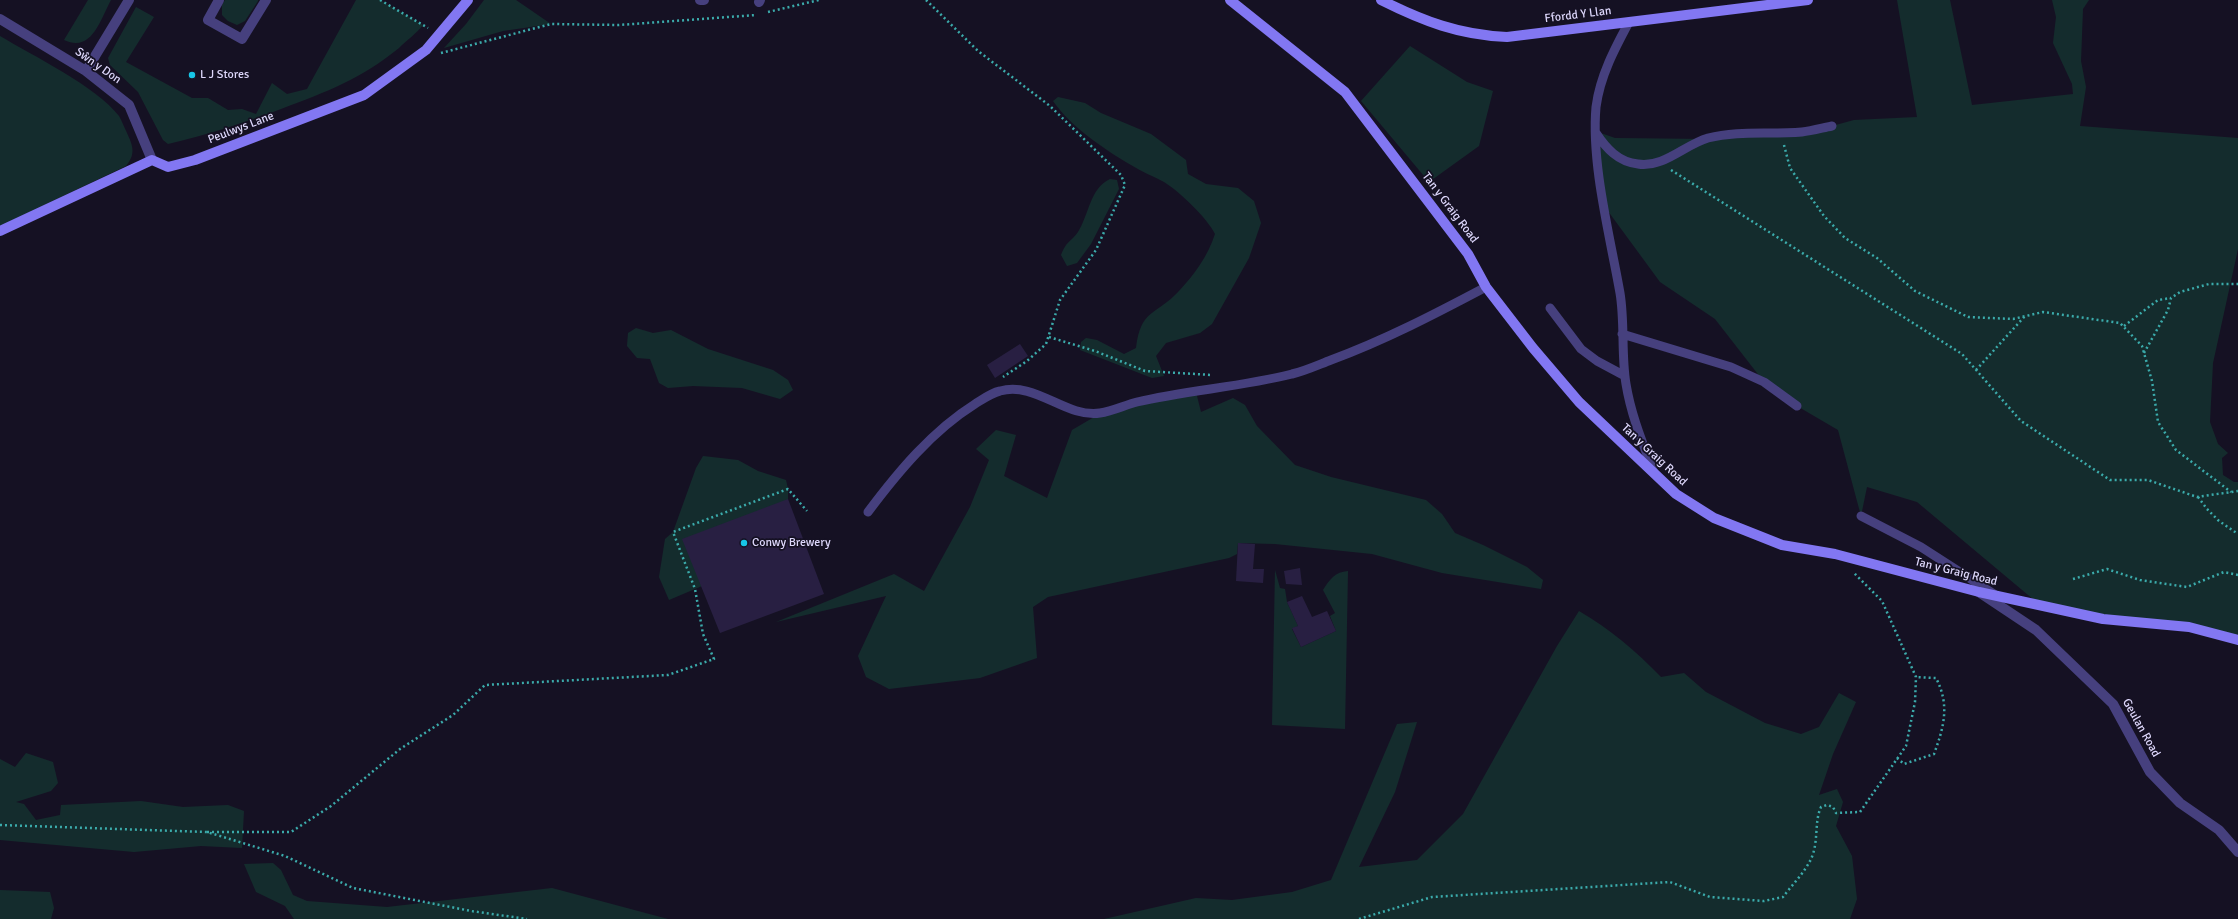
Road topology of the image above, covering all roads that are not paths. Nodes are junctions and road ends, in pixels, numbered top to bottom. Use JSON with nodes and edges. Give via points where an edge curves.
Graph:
{"nodes":[{"id":1,"x":128,"y":0,"type":"edge"},
{"id":2,"x":219,"y":0,"type":"edge"},
{"id":3,"x":266,"y":0,"type":"edge"},
{"id":4,"x":468,"y":0,"type":"edge"},
{"id":5,"x":700,"y":0,"type":"edge"},
{"id":6,"x":704,"y":0,"type":"edge"},
{"id":7,"x":1230,"y":0,"type":"edge"},
{"id":8,"x":1381,"y":0,"type":"edge"},
{"id":9,"x":1808,"y":0,"type":"edge"},
{"id":10,"x":0,"y":19,"type":"edge"},
{"id":11,"x":1629,"y":22,"type":"junction"},
{"id":12,"x":86,"y":71,"type":"junction"},
{"id":13,"x":1832,"y":126,"type":"dead end"},
{"id":14,"x":1595,"y":132,"type":"junction"},
{"id":15,"x":152,"y":160,"type":"junction"},
{"id":16,"x":0,"y":231,"type":"edge"},
{"id":17,"x":1486,"y":287,"type":"junction"},
{"id":18,"x":1550,"y":308,"type":"dead end"},
{"id":19,"x":1622,"y":334,"type":"junction"},
{"id":20,"x":1625,"y":376,"type":"junction"},
{"id":21,"x":1797,"y":406,"type":"dead end"},
{"id":22,"x":1655,"y":475,"type":"junction"},
{"id":23,"x":868,"y":512,"type":"dead end"},
{"id":24,"x":1861,"y":516,"type":"dead end"},
{"id":25,"x":1979,"y":592,"type":"junction"},
{"id":26,"x":1997,"y":596,"type":"junction"},
{"id":27,"x":2238,"y":640,"type":"edge"},
{"id":28,"x":2238,"y":852,"type":"edge"}],
"edges":[{"from":1,"to":12,"type":"street"},
{"from":2,"to":3,"type":"street","via":[[208,20],[242,39]]},
{"from":4,"to":15,"type":"street","name":"Peulwys Lane","via":[[426,50],[364,95],[195,160],[168,167]]},
{"from":5,"to":6,"type":"street"},
{"from":7,"to":17,"type":"street","name":"Tan y Graig Road","via":[[1345,92],[1468,254]]},
{"from":8,"to":11,"type":"street","name":"Ffordd Y Llan","via":[[1435,25],[1477,36],[1507,37]]},
{"from":9,"to":11,"type":"street","name":"Ffordd Y Llan"},
{"from":10,"to":12,"type":"street","name":"Sŵn y Don"},
{"from":11,"to":14,"type":"lane","via":[[1608,61],[1597,105]]},
{"from":12,"to":15,"type":"street","name":"Sŵn y Don","via":[[129,104]]},
{"from":13,"to":14,"type":"lane","via":[[1803,132],[1729,133],[1706,139],[1669,158],[1638,164],[1621,159],[1605,147]]},
{"from":14,"to":19,"type":"lane","via":[[1612,257],[1620,294]]},
{"from":15,"to":16,"type":"street"},
{"from":17,"to":22,"type":"street","name":"Tan y Graig Road","via":[[1579,402]]},
{"from":17,"to":23,"type":"lane","via":[[1366,347],[1294,374],[1252,384],[1137,402],[1101,413],[1086,414],[1028,391],[1014,389],[989,395],[942,427],[886,488]]},
{"from":18,"to":20,"type":"lane","via":[[1581,349],[1596,361]]},
{"from":19,"to":20,"type":"lane"},
{"from":19,"to":21,"type":"lane","via":[[1731,367],[1764,382]]},
{"from":20,"to":22,"type":"lane","via":[[1634,421]]},
{"from":22,"to":25,"type":"street","name":"Tan y Graig Road","via":[[1676,494],[1714,518],[1782,545],[1835,554]]},
{"from":24,"to":26,"type":"lane","via":[[1921,546]]},
{"from":25,"to":26,"type":"street","name":"Tan y Graig Road"},
{"from":25,"to":28,"type":"street","name":"Geulan Road","via":[[2036,630],[2113,704],[2150,772],[2180,803],[2219,830]]},
{"from":26,"to":27,"type":"street","name":"Tan y Graig Road","via":[[2103,619],[2189,627]]}]}
